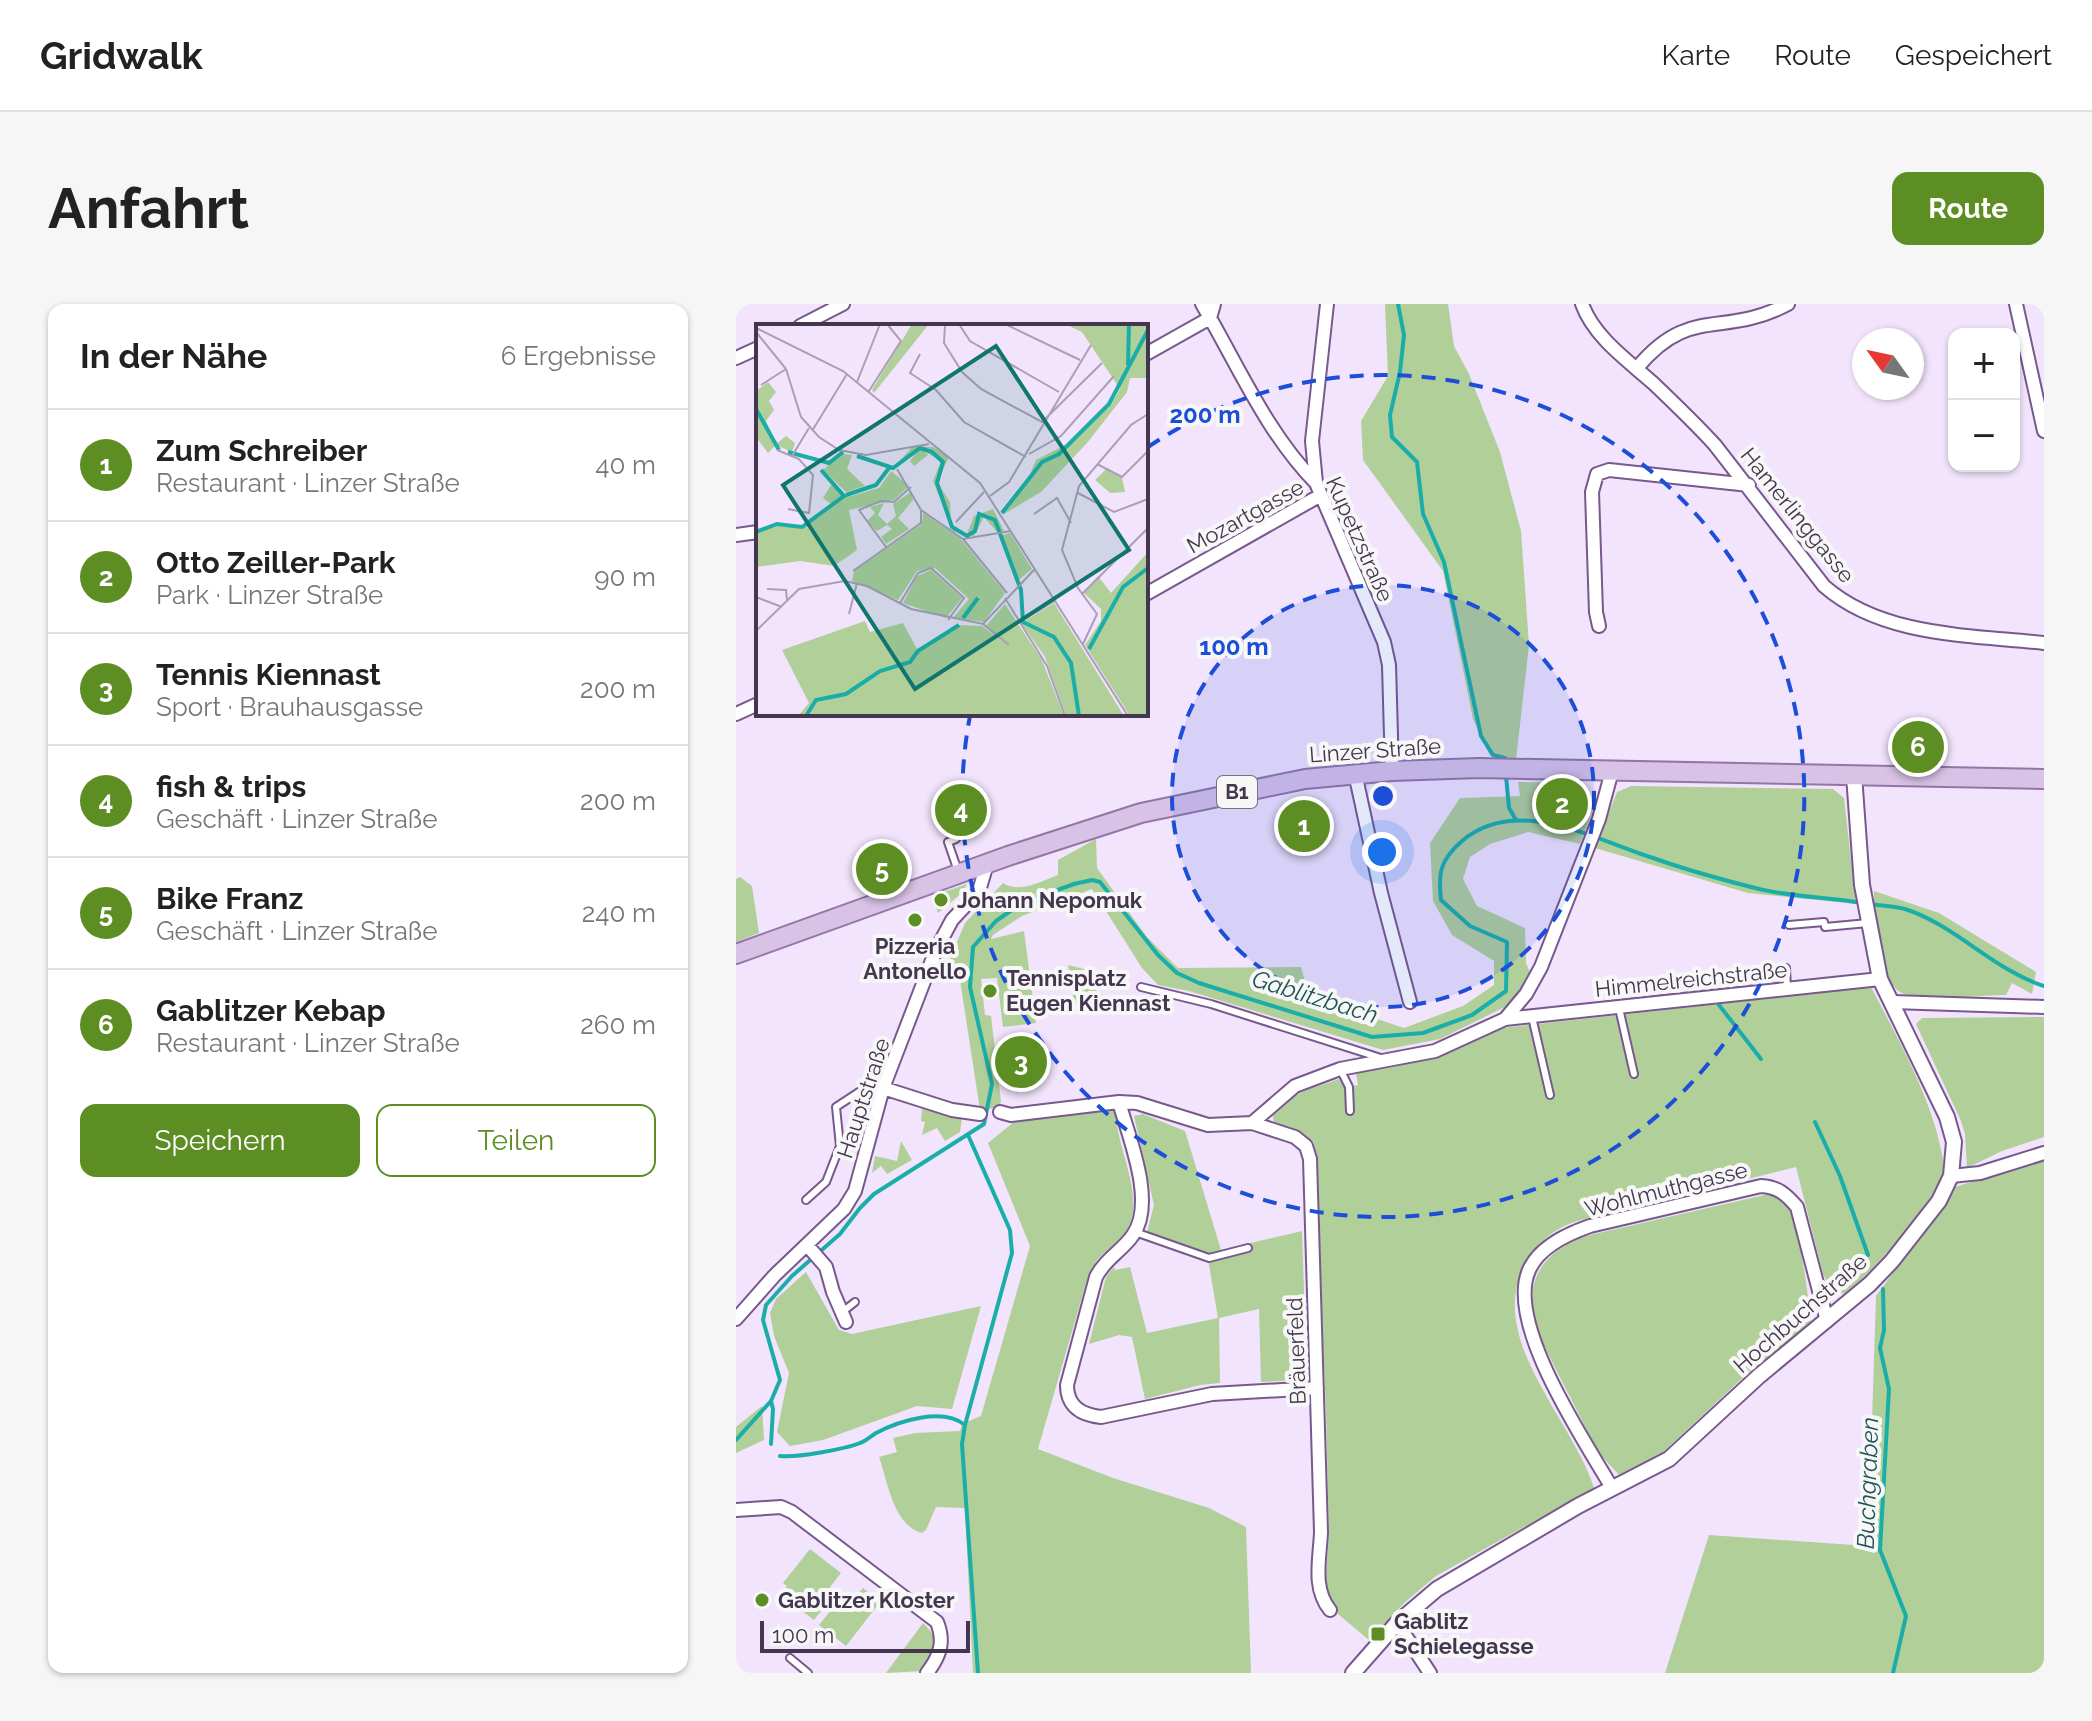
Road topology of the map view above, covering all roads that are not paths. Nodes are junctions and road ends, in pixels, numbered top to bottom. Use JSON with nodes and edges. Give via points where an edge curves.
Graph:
{"nodes":[{"id":1,"x":843,"y":304,"type":"edge"},
{"id":2,"x":1202,"y":304,"type":"edge"},
{"id":3,"x":1214,"y":304,"type":"edge"},
{"id":4,"x":1327,"y":304,"type":"edge"},
{"id":5,"x":1582,"y":304,"type":"edge"},
{"id":6,"x":1788,"y":304,"type":"edge"},
{"id":7,"x":2016,"y":304,"type":"edge"},
{"id":8,"x":1210,"y":318,"type":"junction"},
{"id":9,"x":804,"y":324,"type":"edge"},
{"id":10,"x":756,"y":349,"type":"edge"},
{"id":11,"x":1148,"y":353,"type":"edge"},
{"id":12,"x":736,"y":358,"type":"edge"},
{"id":13,"x":1637,"y":368,"type":"junction"},
{"id":14,"x":2044,"y":431,"type":"edge"},
{"id":15,"x":1749,"y":485,"type":"junction"},
{"id":16,"x":1319,"y":489,"type":"junction"},
{"id":17,"x":756,"y":532,"type":"edge"},
{"id":18,"x":736,"y":535,"type":"edge"},
{"id":19,"x":1148,"y":593,"type":"edge"},
{"id":20,"x":1599,"y":626,"type":"dead end"},
{"id":21,"x":2044,"y":643,"type":"edge"},
{"id":22,"x":756,"y":705,"type":"edge"},
{"id":23,"x":736,"y":714,"type":"edge"},
{"id":24,"x":1392,"y":771,"type":"junction"},
{"id":25,"x":1612,"y":771,"type":"junction"},
{"id":26,"x":1355,"y":773,"type":"junction"},
{"id":27,"x":1854,"y":775,"type":"junction"},
{"id":28,"x":2044,"y":779,"type":"edge"},
{"id":29,"x":956,"y":839,"type":"dead end"},
{"id":30,"x":987,"y":864,"type":"junction"},
{"id":31,"x":959,"y":874,"type":"junction"},
{"id":32,"x":1867,"y":919,"type":"junction"},
{"id":33,"x":1789,"y":925,"type":"dead end"},
{"id":34,"x":736,"y":954,"type":"edge"},
{"id":35,"x":1786,"y":968,"type":"dead end"},
{"id":36,"x":1880,"y":979,"type":"junction"},
{"id":37,"x":1141,"y":987,"type":"dead end"},
{"id":38,"x":1787,"y":988,"type":"junction"},
{"id":39,"x":1526,"y":994,"type":"junction"},
{"id":40,"x":1410,"y":1002,"type":"dead end"},
{"id":41,"x":1893,"y":1002,"type":"junction"},
{"id":42,"x":1618,"y":1007,"type":"junction"},
{"id":43,"x":2044,"y":1007,"type":"edge"},
{"id":44,"x":1532,"y":1017,"type":"junction"},
{"id":45,"x":1505,"y":1019,"type":"junction"},
{"id":46,"x":1387,"y":1060,"type":"junction"},
{"id":47,"x":1340,"y":1069,"type":"junction"},
{"id":48,"x":1634,"y":1074,"type":"dead end"},
{"id":49,"x":883,"y":1088,"type":"junction"},
{"id":50,"x":1550,"y":1095,"type":"dead end"},
{"id":51,"x":1119,"y":1102,"type":"junction"},
{"id":52,"x":1350,"y":1111,"type":"dead end"},
{"id":53,"x":1000,"y":1112,"type":"dead end"},
{"id":54,"x":980,"y":1114,"type":"dead end"},
{"id":55,"x":1252,"y":1123,"type":"junction"},
{"id":56,"x":2044,"y":1153,"type":"edge"},
{"id":57,"x":1951,"y":1176,"type":"junction"},
{"id":58,"x":806,"y":1200,"type":"dead end"},
{"id":59,"x":1135,"y":1232,"type":"junction"},
{"id":60,"x":809,"y":1248,"type":"junction"},
{"id":61,"x":1248,"y":1248,"type":"dead end"},
{"id":62,"x":855,"y":1302,"type":"dead end"},
{"id":63,"x":844,"y":1318,"type":"joint"},
{"id":64,"x":736,"y":1319,"type":"edge"},
{"id":65,"x":1827,"y":1321,"type":"junction"},
{"id":66,"x":1317,"y":1388,"type":"junction"},
{"id":67,"x":1612,"y":1488,"type":"junction"},
{"id":68,"x":736,"y":1510,"type":"edge"},
{"id":69,"x":1330,"y":1610,"type":"dead end"},
{"id":70,"x":1397,"y":1623,"type":"junction"},
{"id":71,"x":790,"y":1658,"type":"dead end"},
{"id":72,"x":808,"y":1673,"type":"edge"},
{"id":73,"x":927,"y":1673,"type":"edge"},
{"id":74,"x":1353,"y":1673,"type":"edge"},
{"id":75,"x":1430,"y":1673,"type":"edge"}],
"edges":[{"from":1,"to":9,"type":"street"},
{"from":2,"to":8,"type":"street","name":"Kupetzstraße"},
{"from":3,"to":8,"type":"street"},
{"from":4,"to":16,"type":"street","via":[[1312,441]]},
{"from":5,"to":13,"type":"street","name":"Hamerlinggasse","via":[[1607,341]]},
{"from":6,"to":13,"type":"street","via":[[1755,316],[1686,318],[1668,327]]},
{"from":7,"to":14,"type":"street"},
{"from":8,"to":11,"type":"street"},
{"from":8,"to":16,"type":"street","name":"Kupetzstraße","via":[[1275,433]]},
{"from":10,"to":12,"type":"street"},
{"from":13,"to":15,"type":"street","name":"Hamerlinggasse"},
{"from":15,"to":20,"type":"street","via":[[1609,470],[1597,474],[1592,492]]},
{"from":15,"to":21,"type":"street","name":"Hamerlinggasse","via":[[1824,586],[1848,605],[1931,630]]},
{"from":16,"to":19,"type":"street","name":"Mozartgasse"},
{"from":16,"to":24,"type":"street","name":"Kupetzstraße","via":[[1384,642]]},
{"from":17,"to":18,"type":"street"},
{"from":22,"to":23,"type":"street"},
{"from":24,"to":25,"type":"main road","name":"Linzer Straße","number":"B1"},
{"from":24,"to":26,"type":"main road","name":"Linzer Straße","number":"B1"},
{"from":25,"to":27,"type":"main road","name":"Linzer Straße","number":"B1"},
{"from":25,"to":39,"type":"street","via":[[1599,819]]},
{"from":26,"to":30,"type":"main road","name":"Linzer Straße","number":"B1","via":[[1175,805]]},
{"from":26,"to":40,"type":"street"},
{"from":27,"to":28,"type":"main road","name":"Linzer Straße","number":"B1"},
{"from":27,"to":32,"type":"street","name":"Hochbuchstraße"},
{"from":29,"to":31,"type":"lane","via":[[948,842]]},
{"from":30,"to":31,"type":"main road","name":"Linzer Straße","number":"B1"},
{"from":30,"to":49,"type":"street","name":"Hauptstraße","via":[[979,891],[944,932]]},
{"from":31,"to":34,"type":"main road","name":"Linzer Straße","number":"B1"},
{"from":32,"to":33,"type":"lane","via":[[1825,927],[1824,922]]},
{"from":32,"to":36,"type":"street","name":"Hochbuchstraße"},
{"from":35,"to":38,"type":"lane"},
{"from":36,"to":38,"type":"street","name":"Himmelreichstraße"},
{"from":36,"to":41,"type":"street","name":"Hochbuchstraße"},
{"from":37,"to":46,"type":"lane"},
{"from":38,"to":42,"type":"street","name":"Himmelreichstraße"},
{"from":39,"to":44,"type":"street"},
{"from":39,"to":45,"type":"street"},
{"from":41,"to":43,"type":"street"},
{"from":41,"to":57,"type":"street","name":"Hochbuchstraße","via":[[1947,1117],[1954,1142]]},
{"from":42,"to":44,"type":"street","name":"Himmelreichstraße"},
{"from":42,"to":48,"type":"lane"},
{"from":44,"to":45,"type":"street","name":"Himmelreichstraße"},
{"from":44,"to":50,"type":"lane"},
{"from":45,"to":46,"type":"street","via":[[1435,1051]]},
{"from":46,"to":47,"type":"street"},
{"from":47,"to":52,"type":"lane","via":[[1349,1087]]},
{"from":47,"to":55,"type":"street","via":[[1295,1086]]},
{"from":49,"to":54,"type":"street"},
{"from":49,"to":58,"type":"lane","via":[[865,1088],[836,1107],[840,1146],[826,1182]]},
{"from":49,"to":60,"type":"street","name":"Hauptstraße","via":[[855,1191]]},
{"from":51,"to":53,"type":"street"},
{"from":51,"to":55,"type":"street","via":[[1208,1125]]},
{"from":51,"to":59,"type":"street","via":[[1142,1190]]},
{"from":55,"to":66,"type":"street","name":"Bräuerfeld","via":[[1295,1137],[1306,1146],[1310,1159]]},
{"from":56,"to":57,"type":"street","via":[[1980,1173]]},
{"from":57,"to":65,"type":"street","name":"Hochbuchstraße","via":[[1939,1201],[1892,1261]]},
{"from":59,"to":61,"type":"lane","via":[[1209,1258]]},
{"from":59,"to":66,"type":"street","via":[[1096,1277],[1067,1385],[1075,1407],[1101,1417],[1212,1394]]},
{"from":60,"to":63,"type":"street","via":[[826,1267]]},
{"from":60,"to":64,"type":"street","name":"Hauptstraße","via":[[775,1275]]},
{"from":62,"to":63,"type":"lane"},
{"from":65,"to":67,"type":"street","name":"Hochbuchstraße","via":[[1669,1459]]},
{"from":65,"to":67,"type":"street","name":"Wohlmuthgasse","via":[[1797,1207],[1773,1187],[1590,1226],[1546,1249],[1526,1278],[1527,1321],[1565,1406]]},
{"from":66,"to":69,"type":"street","name":"Bräuerfeld","via":[[1318,1587]]},
{"from":67,"to":70,"type":"street","name":"Hochbuchstraße","via":[[1437,1589]]},
{"from":68,"to":73,"type":"street","via":[[781,1507],[792,1512],[937,1622],[942,1636],[938,1658]]},
{"from":70,"to":74,"type":"street","name":"Hochbuchstraße"},
{"from":70,"to":75,"type":"street"},
{"from":71,"to":72,"type":"lane"}]}
